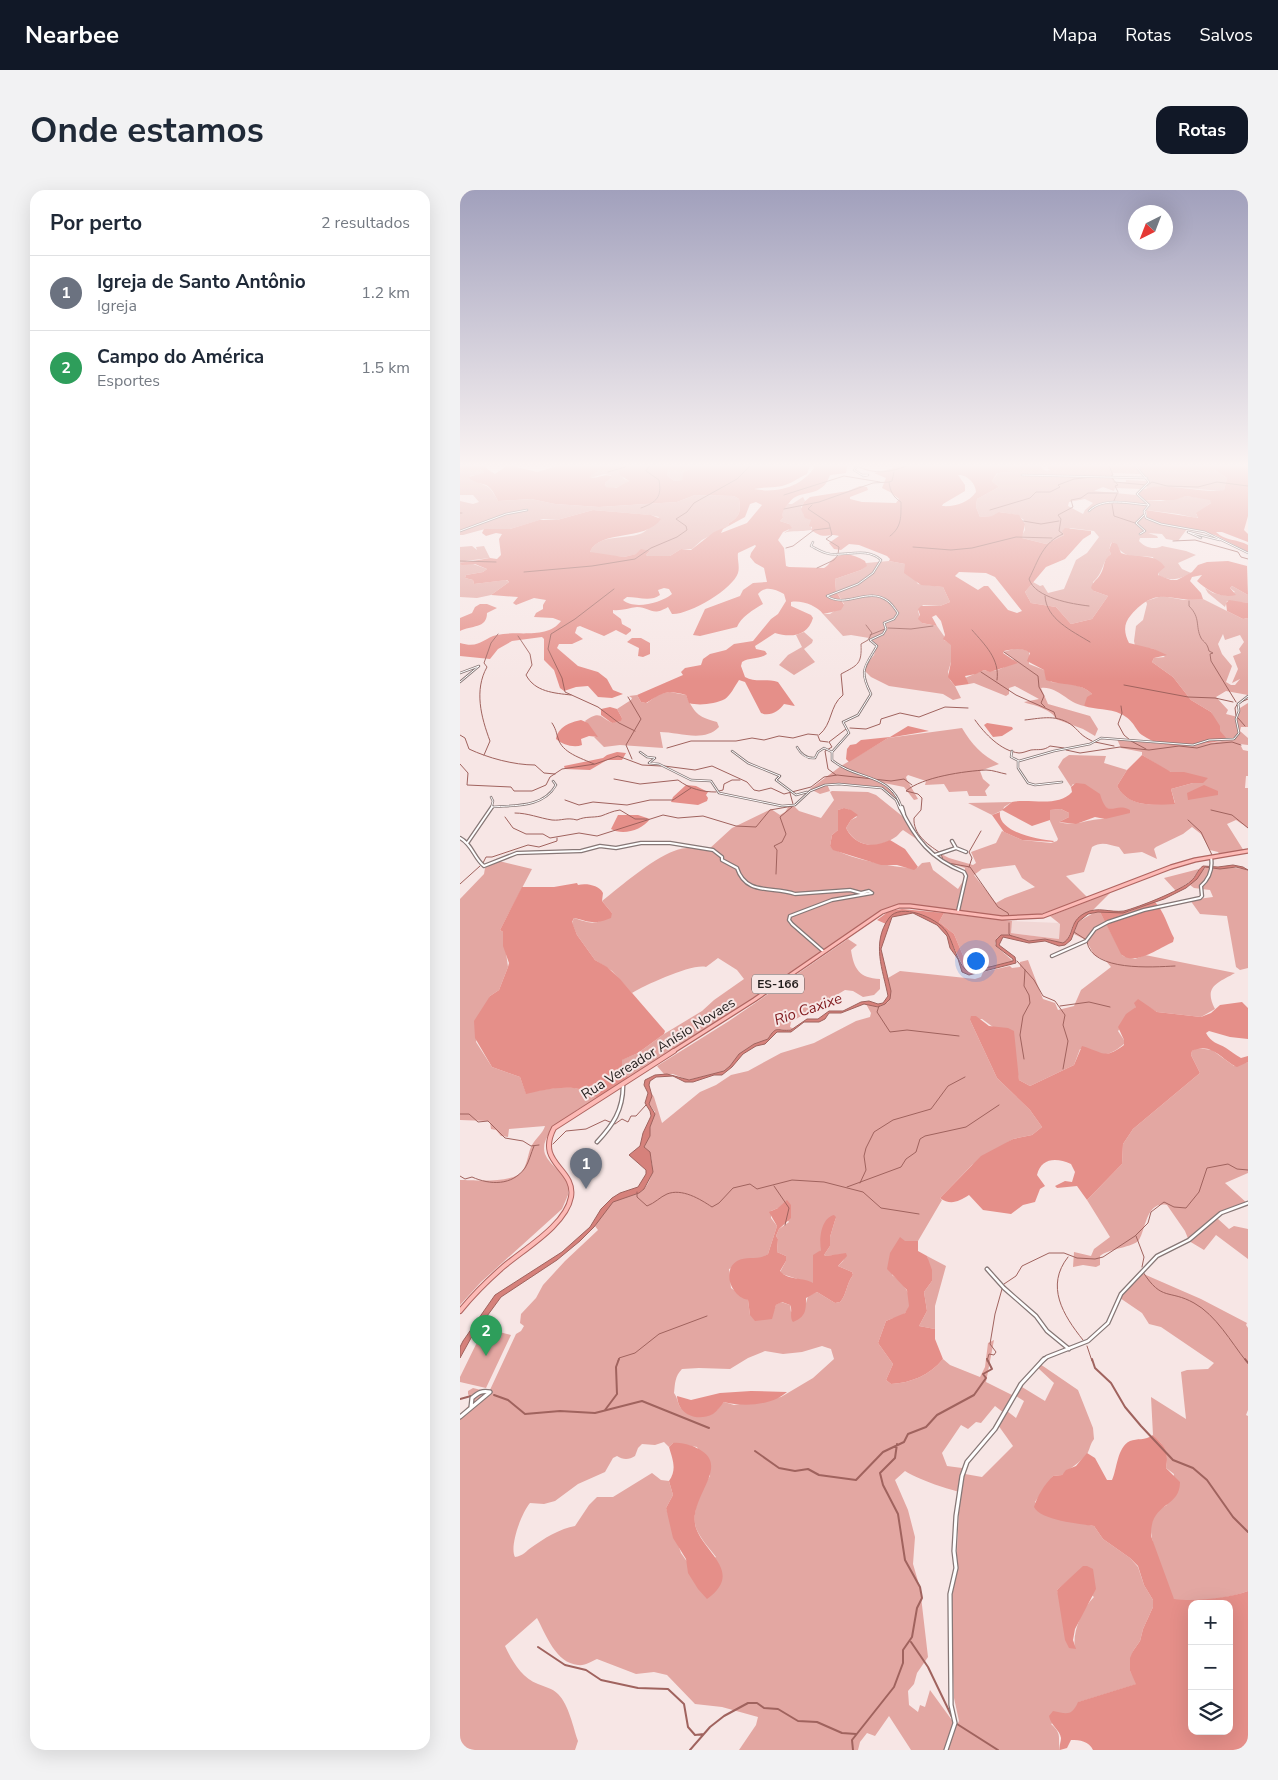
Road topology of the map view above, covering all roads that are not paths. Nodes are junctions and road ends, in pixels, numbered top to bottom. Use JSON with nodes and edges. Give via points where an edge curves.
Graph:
{"nodes":[{"id":1,"x":1196,"y":536,"type":"edge"},
{"id":2,"x":1204,"y":536,"type":"edge"},
{"id":3,"x":1213,"y":536,"type":"edge"},
{"id":4,"x":1201,"y":538,"type":"dead end"},
{"id":5,"x":1225,"y":541,"type":"junction"},
{"id":6,"x":812,"y":542,"type":"dead end"},
{"id":7,"x":1248,"y":553,"type":"edge"},
{"id":8,"x":460,"y":674,"type":"edge"},
{"id":9,"x":460,"y":682,"type":"edge"},
{"id":10,"x":1248,"y":696,"type":"edge"},
{"id":11,"x":797,"y":746,"type":"dead end"},
{"id":12,"x":732,"y":751,"type":"dead end"},
{"id":13,"x":1012,"y":751,"type":"dead end"},
{"id":14,"x":640,"y":752,"type":"dead end"},
{"id":15,"x":832,"y":752,"type":"junction"},
{"id":16,"x":1019,"y":760,"type":"junction"},
{"id":17,"x":553,"y":781,"type":"dead end"},
{"id":18,"x":1062,"y":782,"type":"dead end"},
{"id":19,"x":810,"y":791,"type":"junction"},
{"id":20,"x":491,"y":797,"type":"dead end"},
{"id":21,"x":492,"y":807,"type":"junction"},
{"id":22,"x":904,"y":814,"type":"junction"},
{"id":23,"x":460,"y":838,"type":"edge"},
{"id":24,"x":952,"y":841,"type":"dead end"},
{"id":25,"x":468,"y":842,"type":"junction"},
{"id":26,"x":956,"y":848,"type":"junction"},
{"id":27,"x":1248,"y":851,"type":"edge"},
{"id":28,"x":966,"y":852,"type":"dead end"},
{"id":29,"x":935,"y":855,"type":"junction"},
{"id":30,"x":1211,"y":857,"type":"junction"},
{"id":31,"x":958,"y":912,"type":"junction"},
{"id":32,"x":825,"y":953,"type":"junction"},
{"id":33,"x":1052,"y":956,"type":"dead end"},
{"id":34,"x":622,"y":1083,"type":"junction"},
{"id":35,"x":597,"y":1142,"type":"dead end"},
{"id":36,"x":1248,"y":1203,"type":"edge"},
{"id":37,"x":987,"y":1269,"type":"dead end"},
{"id":38,"x":460,"y":1311,"type":"edge"},
{"id":39,"x":1070,"y":1349,"type":"junction"},
{"id":40,"x":471,"y":1407,"type":"junction"},
{"id":41,"x":460,"y":1417,"type":"edge"},
{"id":42,"x":946,"y":1750,"type":"edge"}],
"edges":[{"from":1,"to":4,"type":"street"},
{"from":2,"to":5,"type":"street"},
{"from":3,"to":5,"type":"main road"},
{"from":5,"to":7,"type":"main road"},
{"from":6,"to":15,"type":"street","via":[[810,546],[827,554],[869,554],[881,560],[877,571],[859,584],[828,597],[848,601],[868,594],[887,600],[899,614],[884,623],[886,629],[883,634],[870,640],[877,645],[863,678],[870,697],[858,715],[843,722],[848,733]]},
{"from":8,"to":9,"type":"street","via":[[479,666]]},
{"from":10,"to":16,"type":"street","via":[[1238,705],[1236,722],[1239,733],[1234,739],[1193,745],[1101,738],[1090,744]]},
{"from":11,"to":15,"type":"street","via":[[802,755],[812,759],[821,749]]},
{"from":12,"to":19,"type":"street","via":[[738,758],[780,776],[776,780],[791,792],[799,796]]},
{"from":13,"to":16,"type":"street","via":[[1012,757]]},
{"from":14,"to":19,"type":"street","via":[[655,758],[649,763],[659,764],[691,780],[711,781],[719,793],[743,801],[790,806]]},
{"from":15,"to":22,"type":"street","via":[[834,763],[894,791]]},
{"from":16,"to":18,"type":"street","via":[[1018,768],[1028,783]]},
{"from":17,"to":21,"type":"street","via":[[556,785],[552,794],[532,804]]},
{"from":19,"to":22,"type":"street","via":[[831,784],[882,788],[896,800]]},
{"from":20,"to":21,"type":"street"},
{"from":21,"to":25,"type":"street"},
{"from":22,"to":29,"type":"street","via":[[909,827]]},
{"from":23,"to":25,"type":"street"},
{"from":24,"to":26,"type":"street"},
{"from":25,"to":32,"type":"street","via":[[476,860],[484,866],[525,852],[581,852],[600,846],[670,844],[713,850],[722,860],[737,868],[740,878],[749,886],[795,894],[850,890],[872,893],[832,900],[790,916],[792,924]]},
{"from":26,"to":28,"type":"street"},
{"from":26,"to":29,"type":"street"},
{"from":27,"to":30,"type":"main road","name":"Rua Vereador Anísio Novaes","number":"ES-166"},
{"from":29,"to":31,"type":"street","via":[[966,876]]},
{"from":30,"to":31,"type":"main road","name":"Rua Vereador Anísio Novaes","number":"ES-166","via":[[1171,868],[1043,916],[1002,918]]},
{"from":30,"to":33,"type":"street","via":[[1212,867],[1208,880],[1201,886],[1200,898],[1144,910],[1108,922],[1095,929],[1086,941]]},
{"from":31,"to":32,"type":"main road","name":"Rua Vereador Anísio Novaes","number":"ES-166","via":[[910,906],[890,908]]},
{"from":32,"to":34,"type":"main road","name":"Rua Vereador Anísio Novaes","number":"ES-166"},
{"from":34,"to":35,"type":"street","via":[[622,1107],[613,1124]]},
{"from":34,"to":38,"type":"main road","name":"Rua Vereador Anísio Novaes","number":"ES-166","via":[[551,1133],[546,1147],[571,1185],[570,1206],[552,1226],[488,1279]]},
{"from":36,"to":39,"type":"street","via":[[1221,1214],[1189,1240],[1157,1256],[1121,1294],[1108,1322],[1088,1341]]},
{"from":37,"to":39,"type":"street","via":[[1036,1316],[1047,1331]]},
{"from":39,"to":42,"type":"street","via":[[1047,1357],[1028,1374],[995,1429],[967,1462],[962,1476],[956,1516],[956,1568],[950,1594],[954,1723]]},
{"from":40,"to":40,"type":"street","via":[[488,1396],[490,1392],[477,1393],[472,1398]]},
{"from":40,"to":41,"type":"street"}]}
